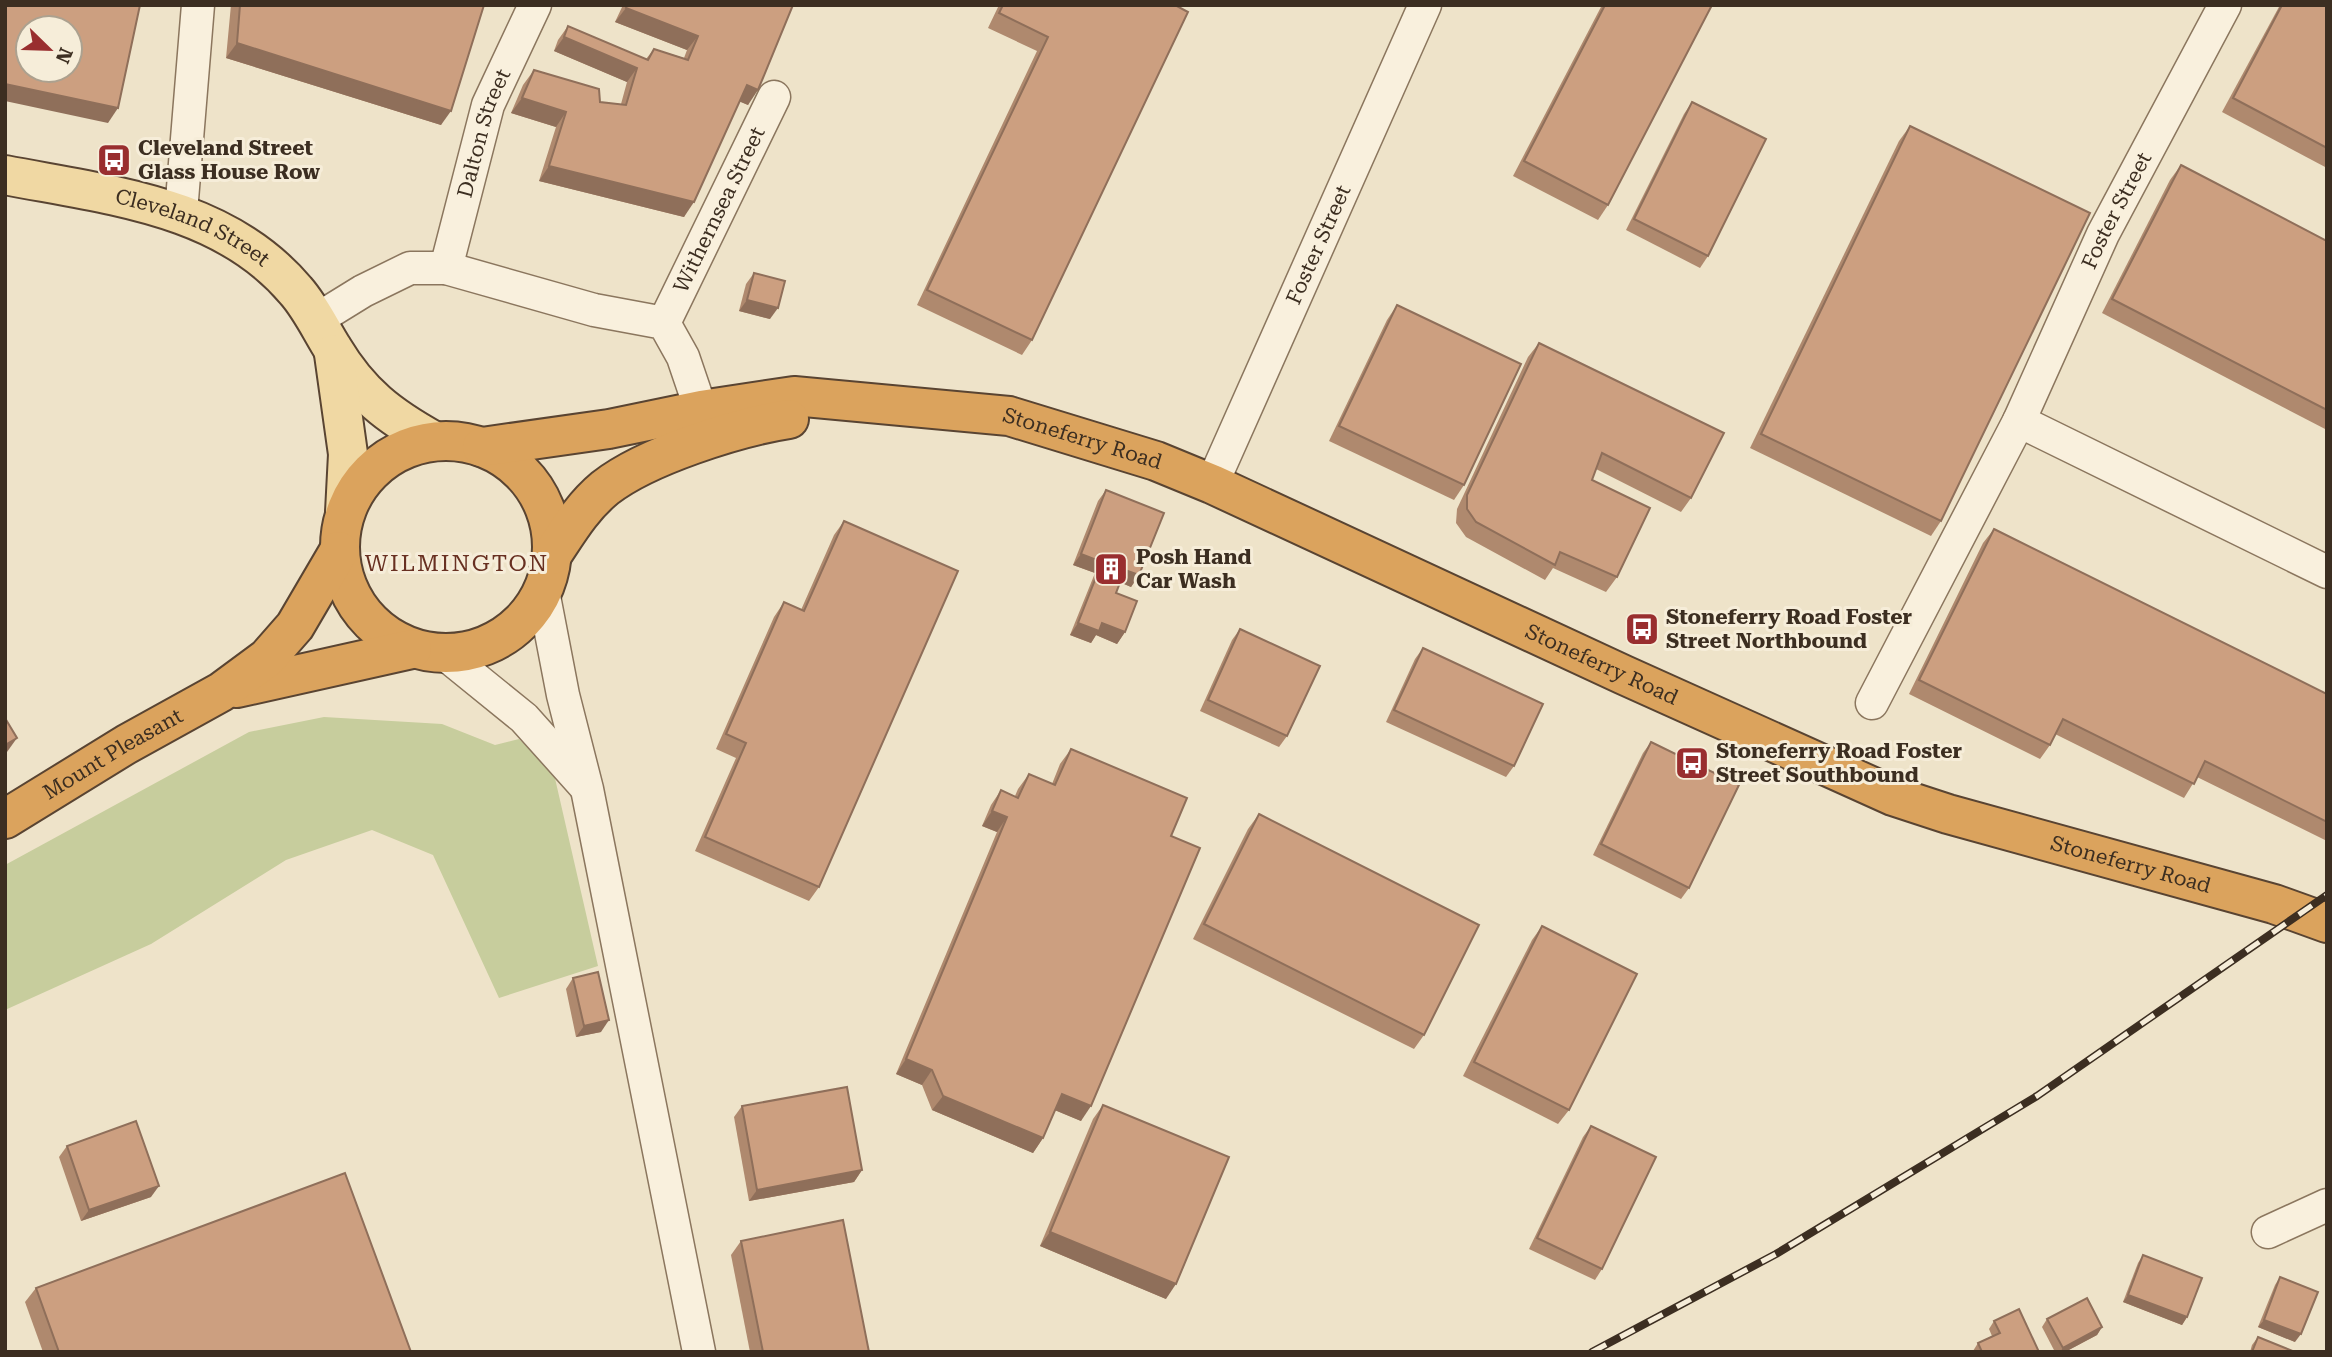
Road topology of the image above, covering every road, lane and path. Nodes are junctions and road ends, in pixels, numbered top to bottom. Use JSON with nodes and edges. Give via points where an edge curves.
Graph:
{"nodes":[{"id":1,"x":198,"y":5,"type":"edge"},
{"id":2,"x":535,"y":5,"type":"edge"},
{"id":3,"x":1425,"y":5,"type":"edge"},
{"id":4,"x":2225,"y":5,"type":"edge"},
{"id":5,"x":774,"y":97,"type":"dead end"},
{"id":6,"x":5,"y":174,"type":"edge"},
{"id":7,"x":181,"y":212,"type":"junction"},
{"id":8,"x":446,"y":268,"type":"junction"},
{"id":9,"x":664,"y":323,"type":"junction"},
{"id":10,"x":325,"y":336,"type":"junction"},
{"id":11,"x":881,"y":404,"type":"junction"},
{"id":12,"x":701,"y":410,"type":"junction"},
{"id":13,"x":2019,"y":421,"type":"junction"},
{"id":14,"x":434,"y":441,"type":"junction"},
{"id":15,"x":482,"y":447,"type":"junction"},
{"id":16,"x":1212,"y":484,"type":"junction"},
{"id":17,"x":345,"y":512,"type":"junction"},
{"id":18,"x":339,"y":551,"type":"junction"},
{"id":19,"x":552,"y":555,"type":"junction"},
{"id":20,"x":2327,"y":572,"type":"edge"},
{"id":21,"x":543,"y":592,"type":"junction"},
{"id":22,"x":428,"y":652,"type":"junction"},
{"id":23,"x":221,"y":692,"type":"junction"},
{"id":24,"x":1872,"y":703,"type":"dead end"},
{"id":25,"x":587,"y":789,"type":"junction"},
{"id":26,"x":5,"y":819,"type":"edge"},
{"id":27,"x":2327,"y":923,"type":"edge"},
{"id":28,"x":2327,"y":1205,"type":"edge"},
{"id":29,"x":2268,"y":1232,"type":"dead end"},
{"id":30,"x":699,"y":1352,"type":"edge"}],
"edges":[{"from":1,"to":7,"type":"street"},
{"from":2,"to":8,"type":"street","name":"Dalton Street","via":[[488,105]]},
{"from":3,"to":16,"type":"street","name":"Foster Street"},
{"from":4,"to":13,"type":"street","name":"Foster Street","via":[[2103,234]]},
{"from":5,"to":9,"type":"street","name":"Withernsea Street"},
{"from":6,"to":7,"type":"main road","name":"Cleveland Street"},
{"from":7,"to":10,"type":"main road","name":"Cleveland Street","via":[[247,246],[271,265],[297,291]]},
{"from":8,"to":9,"type":"street","via":[[594,310]]},
{"from":8,"to":10,"type":"street","via":[[410,268],[363,291]]},
{"from":9,"to":12,"type":"street","via":[[683,356]]},
{"from":10,"to":14,"type":"main road","name":"Cleveland Street","via":[[360,386],[390,416]]},
{"from":10,"to":17,"type":"main road","name":"Cleveland Street","via":[[348,454]]},
{"from":11,"to":12,"type":"highway","name":"Stoneferry Road","via":[[794,396]]},
{"from":11,"to":16,"type":"highway","name":"Stoneferry Road","via":[[1009,416],[1156,461]]},
{"from":11,"to":19,"type":"highway","name":"Stoneferry Road","via":[[763,423],[650,461],[606,488],[576,517]]},
{"from":12,"to":15,"type":"highway","name":"Stoneferry Road"},
{"from":13,"to":20,"type":"street"},
{"from":13,"to":24,"type":"street","name":"Foster Street"},
{"from":14,"to":15,"type":"highway"},
{"from":14,"to":17,"type":"highway","via":[[405,449],[379,464],[359,486]]},
{"from":15,"to":19,"type":"highway","via":[[512,464],[536,489],[549,521]]},
{"from":16,"to":27,"type":"highway","name":"Stoneferry Road","via":[[1894,796]]},
{"from":17,"to":18,"type":"highway"},
{"from":18,"to":22,"type":"highway","via":[[345,583],[360,611],[383,634]]},
{"from":18,"to":23,"type":"highway","via":[[295,626],[267,658]]},
{"from":19,"to":21,"type":"highway"},
{"from":21,"to":22,"type":"highway","via":[[527,617],[503,638],[475,650]]},
{"from":21,"to":25,"type":"street"},
{"from":22,"to":23,"type":"highway"},
{"from":22,"to":25,"type":"street","via":[[524,718]]},
{"from":23,"to":26,"type":"highway","name":"Mount Pleasant"},
{"from":25,"to":30,"type":"street"},
{"from":28,"to":29,"type":"street"}]}
